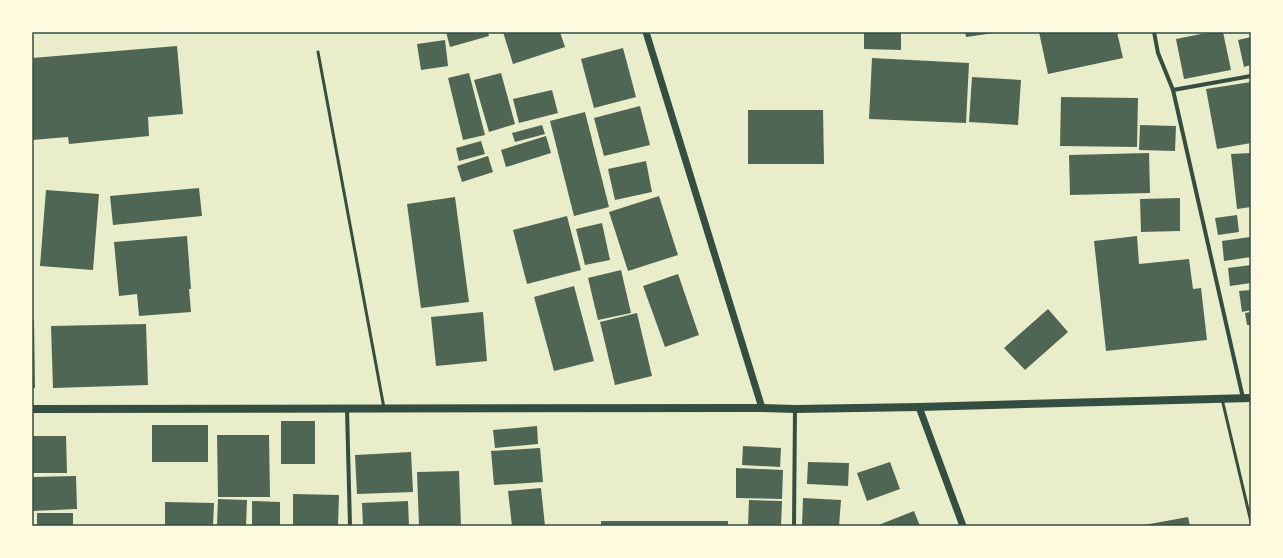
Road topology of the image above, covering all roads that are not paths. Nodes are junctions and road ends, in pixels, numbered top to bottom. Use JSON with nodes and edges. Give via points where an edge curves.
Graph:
{"nodes":[{"id":1,"x":646,"y":32,"type":"edge"},
{"id":2,"x":1154,"y":32,"type":"edge"},
{"id":3,"x":318,"y":52,"type":"dead end"},
{"id":4,"x":1251,"y":76,"type":"edge"},
{"id":5,"x":1173,"y":90,"type":"junction"},
{"id":6,"x":1247,"y":398,"type":"edge"},
{"id":7,"x":1222,"y":399,"type":"junction"},
{"id":8,"x":762,"y":408,"type":"junction"},
{"id":9,"x":919,"y":408,"type":"junction"},
{"id":10,"x":32,"y":409,"type":"edge"},
{"id":11,"x":347,"y":409,"type":"junction"},
{"id":12,"x":795,"y":409,"type":"junction"},
{"id":13,"x":384,"y":410,"type":"junction"},
{"id":14,"x":1251,"y":522,"type":"edge"},
{"id":15,"x":350,"y":526,"type":"edge"},
{"id":16,"x":794,"y":526,"type":"edge"},
{"id":17,"x":964,"y":526,"type":"edge"}],
"edges":[{"from":1,"to":8,"type":"street"},
{"from":2,"to":5,"type":"street","via":[[1158,53]]},
{"from":3,"to":13,"type":"lane"},
{"from":4,"to":5,"type":"street"},
{"from":5,"to":6,"type":"street"},
{"from":6,"to":7,"type":"main road"},
{"from":7,"to":9,"type":"main road"},
{"from":7,"to":14,"type":"lane"},
{"from":8,"to":12,"type":"main road"},
{"from":8,"to":13,"type":"main road"},
{"from":9,"to":12,"type":"main road"},
{"from":9,"to":17,"type":"street"},
{"from":10,"to":11,"type":"main road"},
{"from":11,"to":13,"type":"main road"},
{"from":11,"to":15,"type":"street"},
{"from":12,"to":16,"type":"street"}]}
